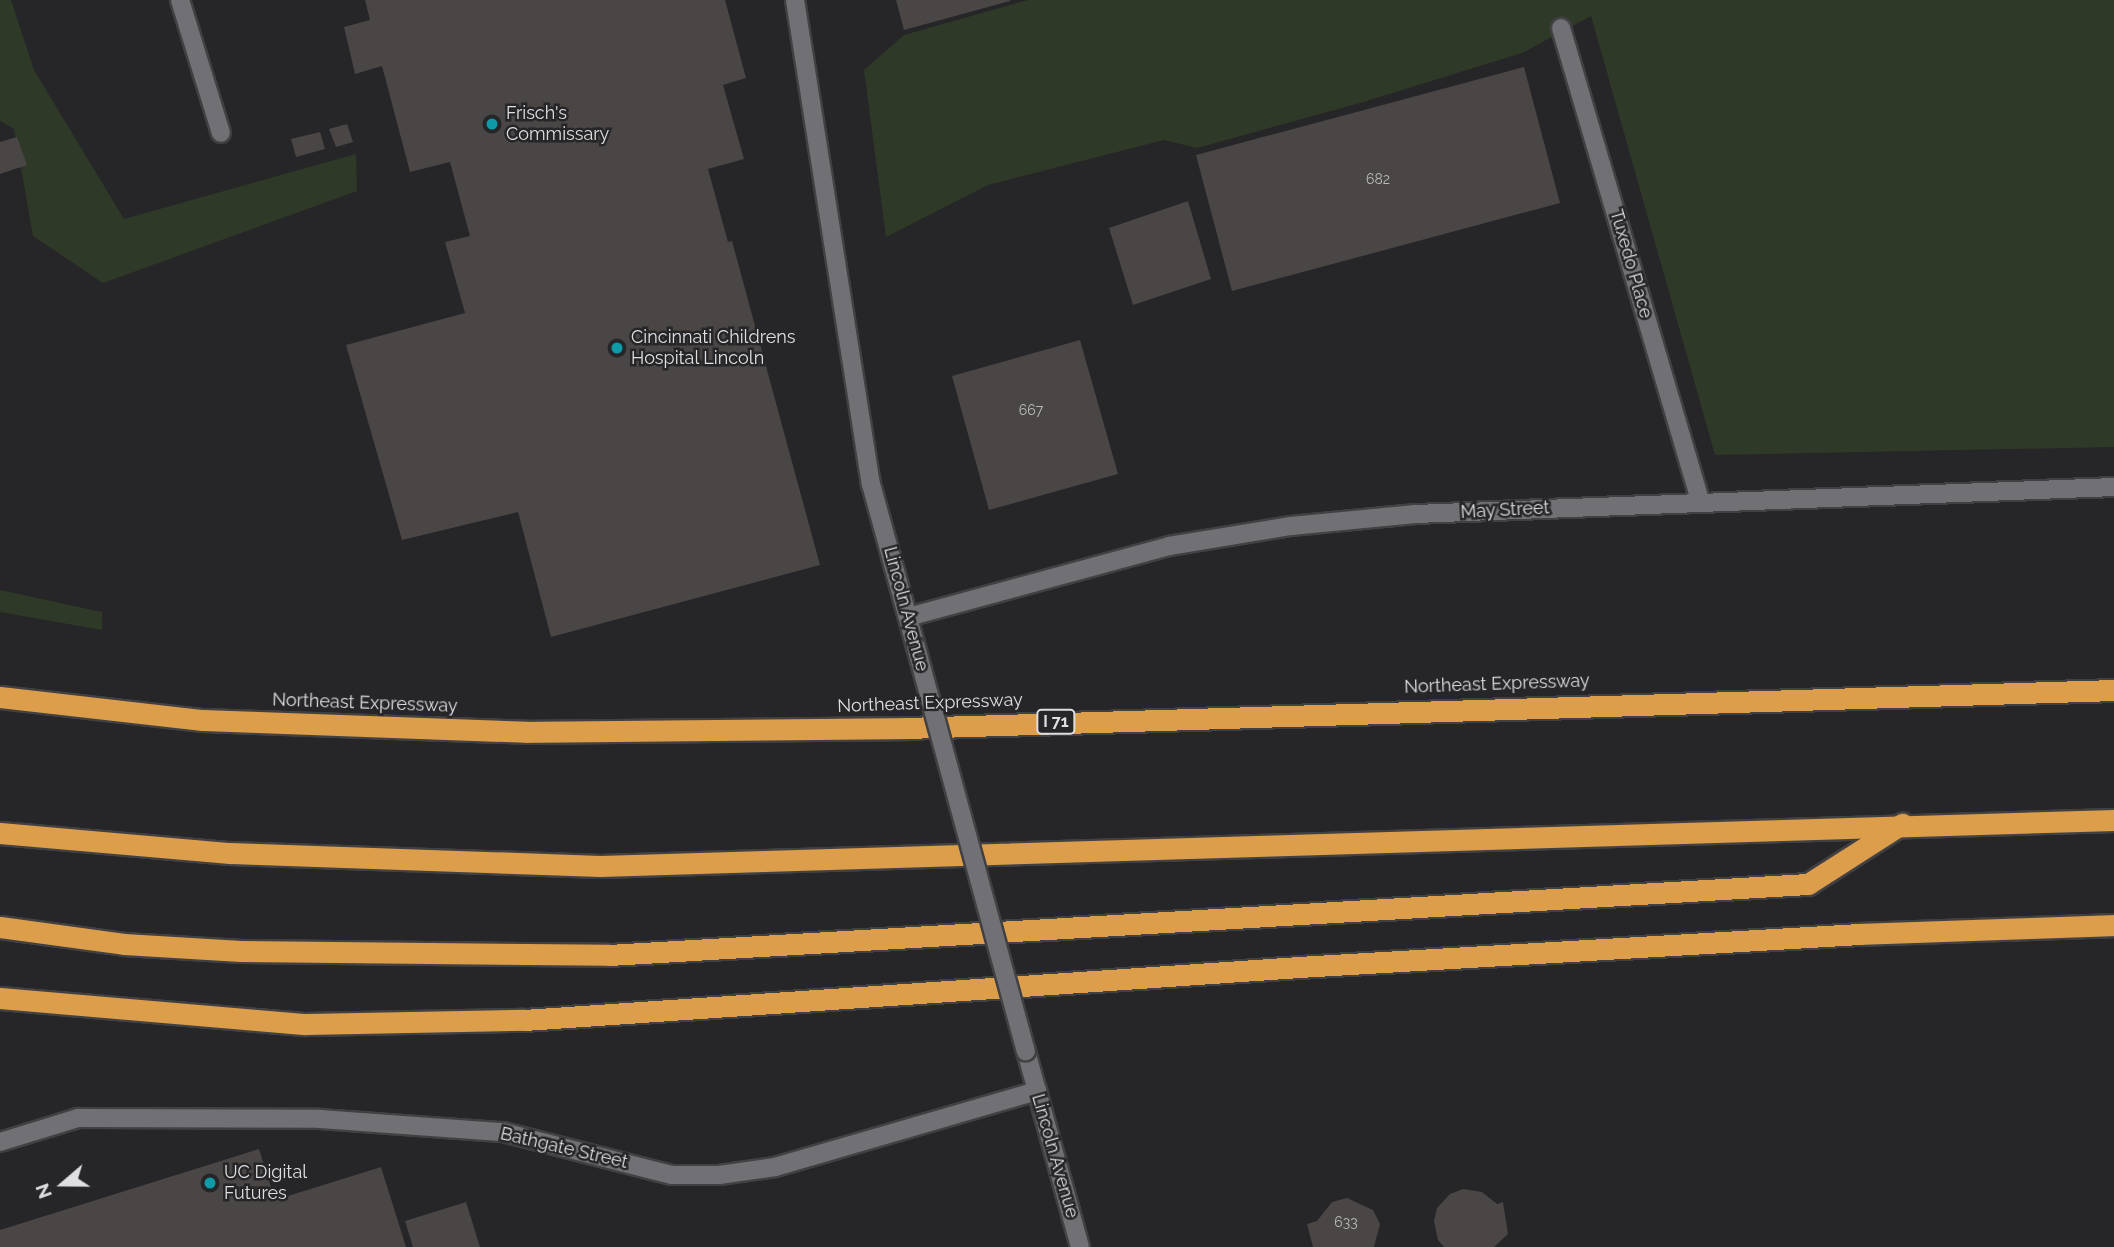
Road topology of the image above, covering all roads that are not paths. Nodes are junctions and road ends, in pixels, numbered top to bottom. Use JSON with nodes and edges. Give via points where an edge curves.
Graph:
{"nodes":[{"id":1,"x":180,"y":0,"type":"edge"},
{"id":2,"x":795,"y":0,"type":"edge"},
{"id":3,"x":1561,"y":28,"type":"dead end"},
{"id":4,"x":221,"y":133,"type":"dead end"},
{"id":5,"x":2114,"y":487,"type":"edge"},
{"id":6,"x":1700,"y":501,"type":"junction"},
{"id":7,"x":908,"y":617,"type":"junction"},
{"id":8,"x":2114,"y":690,"type":"edge"},
{"id":9,"x":0,"y":697,"type":"edge"},
{"id":10,"x":2114,"y":820,"type":"edge"},
{"id":11,"x":1902,"y":824,"type":"junction"},
{"id":12,"x":0,"y":833,"type":"edge"},
{"id":13,"x":2114,"y":925,"type":"edge"},
{"id":14,"x":0,"y":927,"type":"edge"},
{"id":15,"x":0,"y":998,"type":"edge"},
{"id":16,"x":1037,"y":1091,"type":"junction"},
{"id":17,"x":0,"y":1142,"type":"edge"},
{"id":18,"x":1080,"y":1247,"type":"edge"}],
"edges":[{"from":1,"to":4,"type":"street"},
{"from":2,"to":7,"type":"street","name":"Lincoln Avenue","via":[[872,484]]},
{"from":3,"to":6,"type":"street","name":"Tuxedo Place"},
{"from":5,"to":6,"type":"street","name":"May Street"},
{"from":6,"to":7,"type":"street","name":"May Street","via":[[1415,514],[1291,526],[1169,546]]},
{"from":7,"to":16,"type":"street","name":"Lincoln Avenue","bridge":true},
{"from":8,"to":9,"type":"highway","name":"Northeast Expressway","number":"I 71","via":[[906,728],[526,732],[203,720]]},
{"from":10,"to":11,"type":"highway"},
{"from":11,"to":12,"type":"highway","via":[[838,862],[600,866],[230,853]]},
{"from":11,"to":14,"type":"highway","via":[[1808,884],[609,955],[242,951],[124,944]]},
{"from":13,"to":15,"type":"highway","via":[[1860,933],[524,1020],[306,1024]]},
{"from":16,"to":17,"type":"street","name":"Bathgate Street","via":[[775,1167],[719,1175],[672,1175],[503,1132],[320,1119],[78,1118]]},
{"from":16,"to":18,"type":"street","name":"Lincoln Avenue"}]}
